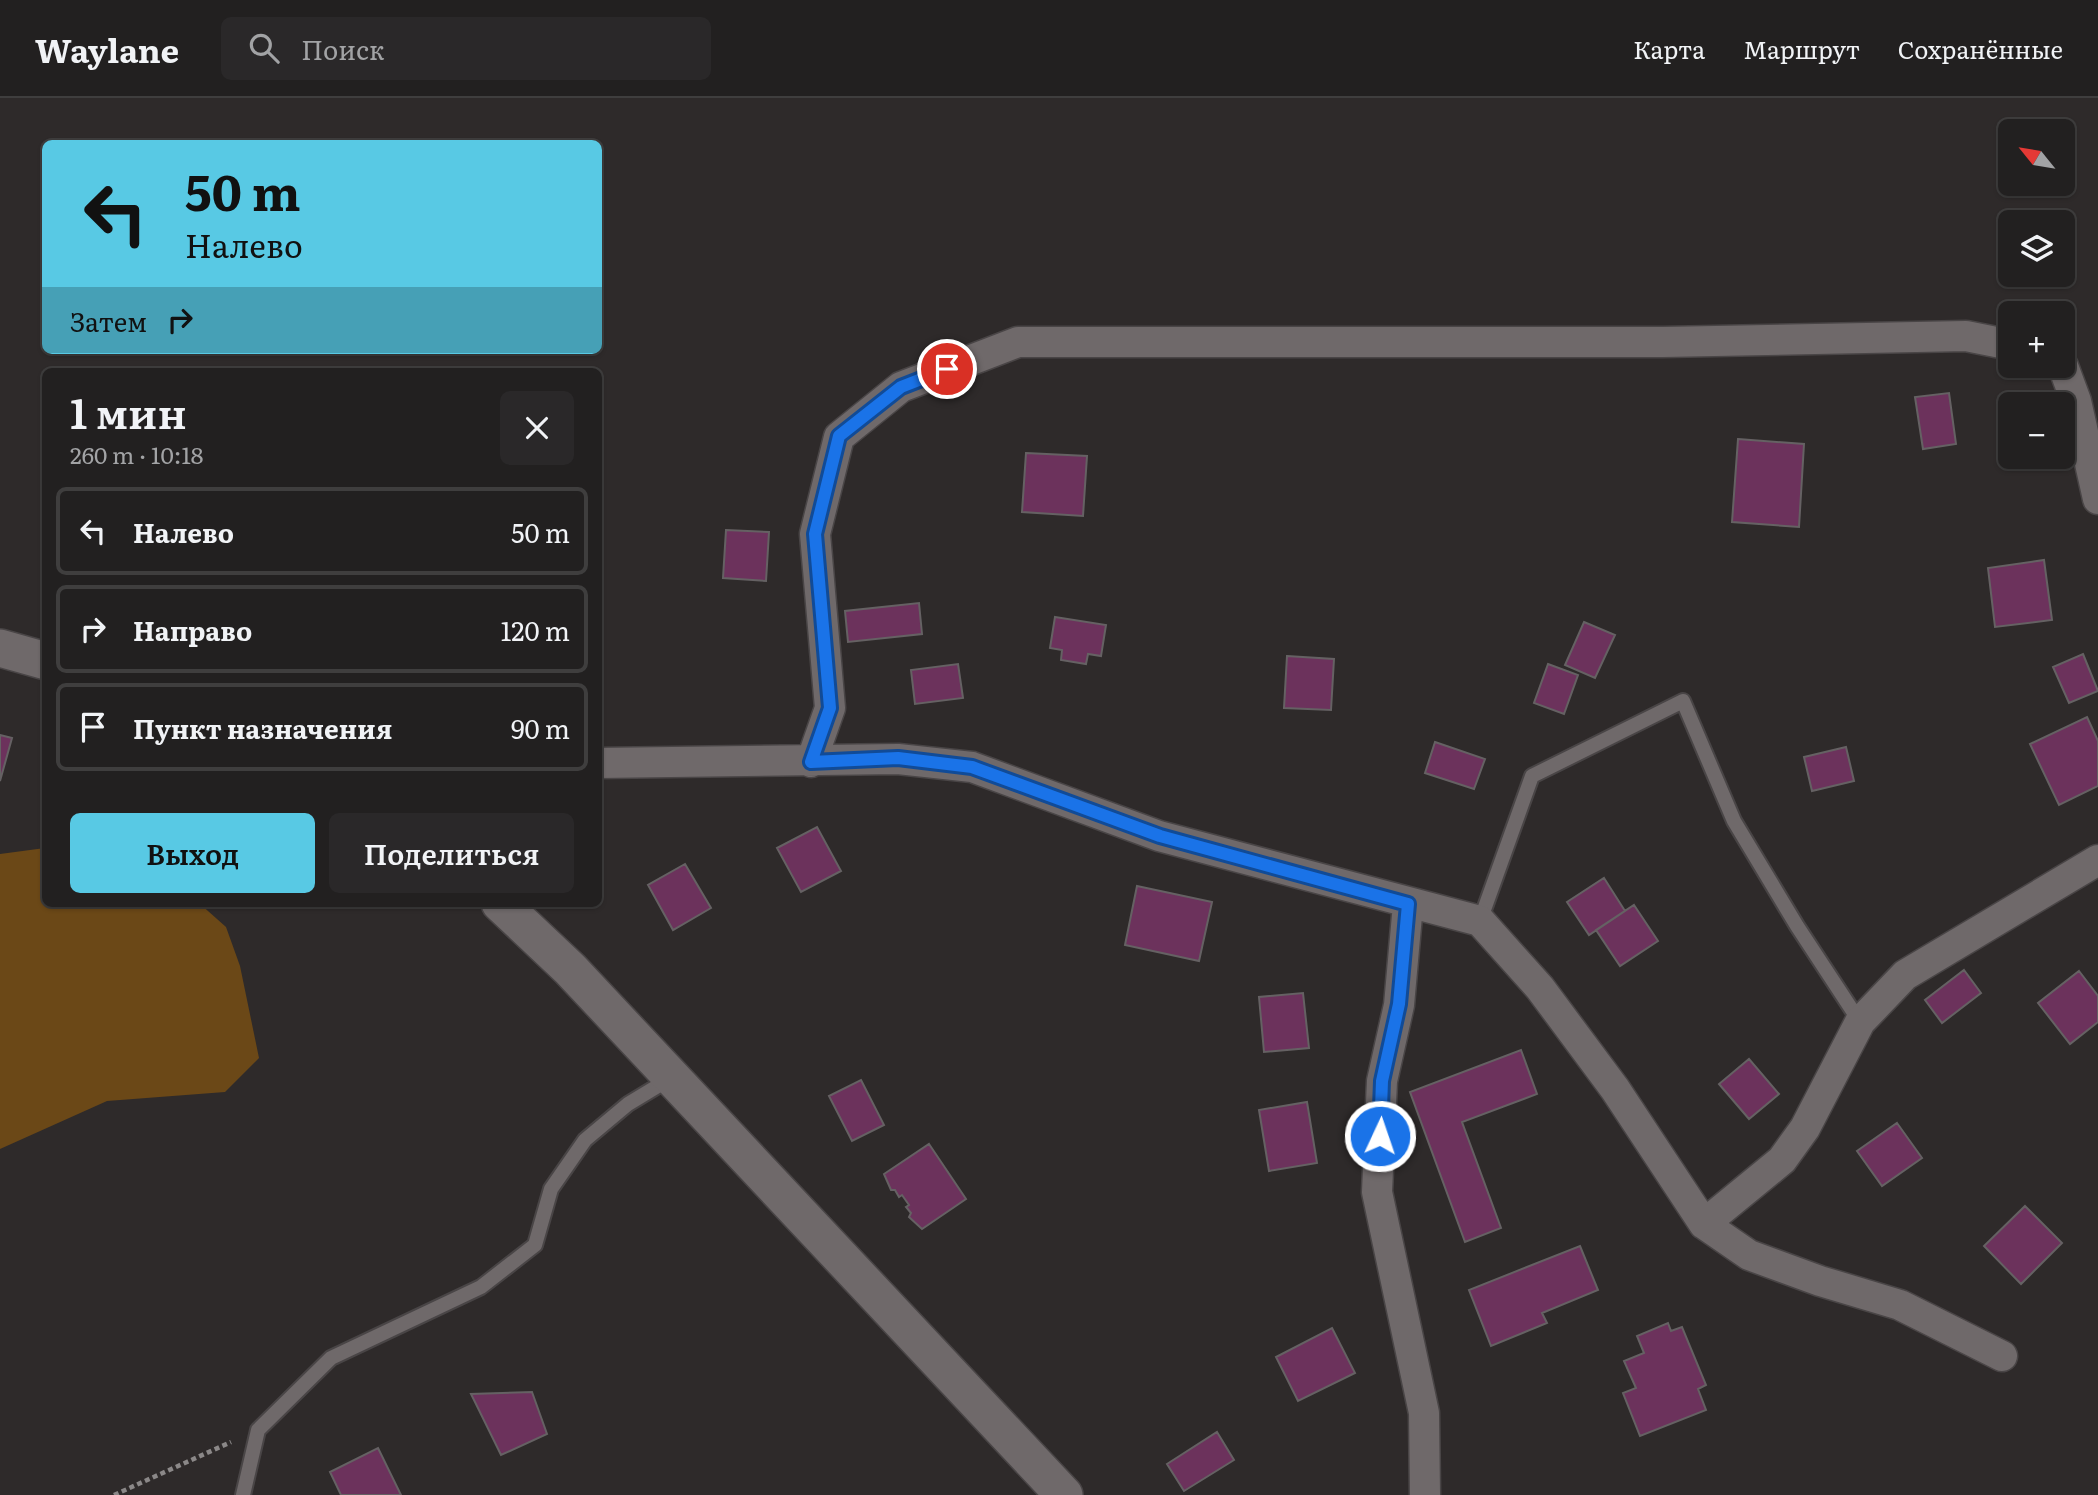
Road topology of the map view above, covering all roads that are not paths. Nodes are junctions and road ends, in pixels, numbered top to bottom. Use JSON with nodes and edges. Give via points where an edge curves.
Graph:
{"nodes":[{"id":1,"x":1998,"y":342,"type":"edge"},
{"id":2,"x":2067,"y":378,"type":"edge"},
{"id":3,"x":2098,"y":499,"type":"edge"},
{"id":4,"x":0,"y":648,"type":"edge"},
{"id":5,"x":42,"y":660,"type":"edge"},
{"id":6,"x":811,"y":762,"type":"junction"},
{"id":7,"x":602,"y":763,"type":"edge"},
{"id":8,"x":2098,"y":860,"type":"edge"},
{"id":9,"x":1408,"y":904,"type":"junction"},
{"id":10,"x":504,"y":907,"type":"edge"},
{"id":11,"x":1480,"y":921,"type":"junction"},
{"id":12,"x":1860,"y":1022,"type":"junction"},
{"id":13,"x":673,"y":1077,"type":"junction"},
{"id":14,"x":1704,"y":1224,"type":"junction"},
{"id":15,"x":2002,"y":1356,"type":"dead end"},
{"id":16,"x":243,"y":1495,"type":"edge"},
{"id":17,"x":1064,"y":1495,"type":"edge"},
{"id":18,"x":1425,"y":1495,"type":"edge"}],
"edges":[{"from":1,"to":6,"type":"street","via":[[1966,336],[1663,342],[1018,342],[901,387],[839,436],[815,534],[830,708]]},
{"from":2,"to":3,"type":"street"},
{"from":4,"to":5,"type":"street"},
{"from":6,"to":7,"type":"street"},
{"from":6,"to":9,"type":"street","via":[[898,758],[972,767],[1160,836]]},
{"from":8,"to":12,"type":"street","via":[[1905,975]]},
{"from":9,"to":11,"type":"street"},
{"from":9,"to":18,"type":"street","via":[[1399,1004],[1382,1081],[1377,1192],[1424,1413]]},
{"from":10,"to":13,"type":"street"},
{"from":11,"to":12,"type":"lane","via":[[1532,776],[1683,701],[1734,821]]},
{"from":11,"to":14,"type":"street","via":[[1540,988],[1615,1089]]},
{"from":12,"to":14,"type":"street","via":[[1805,1128],[1782,1160]]},
{"from":13,"to":16,"type":"lane","via":[[628,1104],[585,1140],[551,1189],[535,1245],[481,1287],[331,1357],[258,1430]]},
{"from":13,"to":17,"type":"street"},
{"from":14,"to":15,"type":"street","via":[[1749,1255],[1900,1305]]}]}
